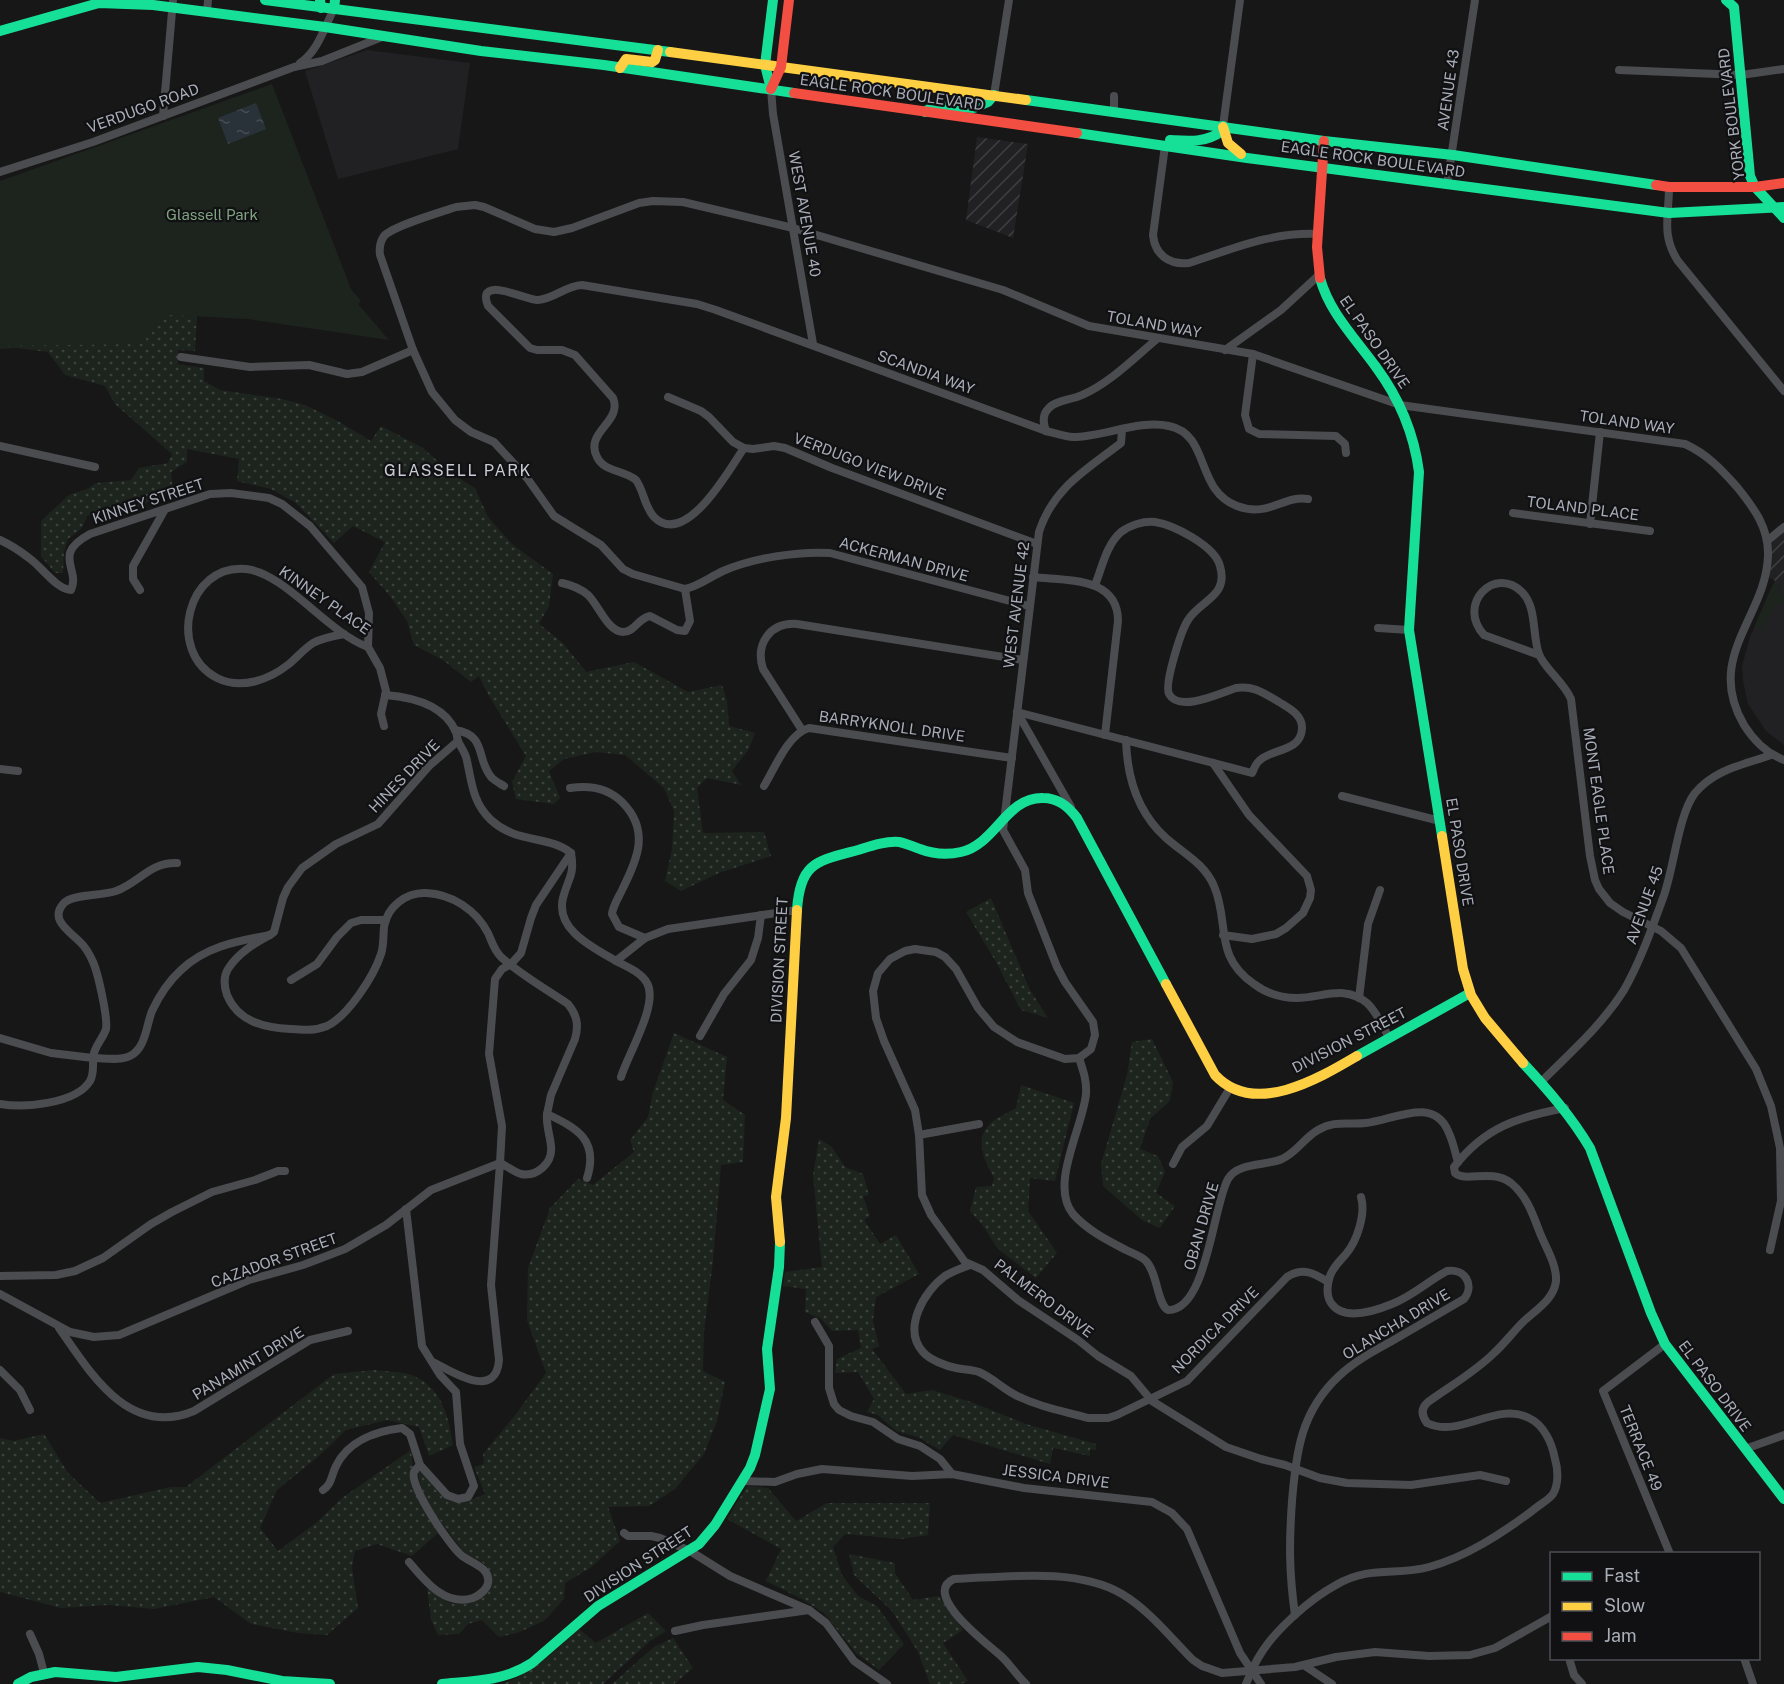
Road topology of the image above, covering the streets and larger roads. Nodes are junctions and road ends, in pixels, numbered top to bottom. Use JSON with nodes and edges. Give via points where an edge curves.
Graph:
{"nodes":[{"id":1,"x":208,"y":0,"type":"edge"},
{"id":2,"x":265,"y":0,"type":"edge"},
{"id":3,"x":773,"y":0,"type":"edge"},
{"id":4,"x":789,"y":0,"type":"edge"},
{"id":5,"x":1009,"y":0,"type":"edge"},
{"id":6,"x":1240,"y":0,"type":"edge"},
{"id":7,"x":1475,"y":0,"type":"edge"},
{"id":8,"x":99,"y":2,"type":"edge"},
{"id":9,"x":1731,"y":2,"type":"edge"},
{"id":10,"x":173,"y":4,"type":"edge"},
{"id":11,"x":321,"y":4,"type":"edge"},
{"id":12,"x":334,"y":5,"type":"edge"},
{"id":13,"x":207,"y":12,"type":"junction"},
{"id":14,"x":325,"y":27,"type":"junction"},
{"id":15,"x":0,"y":31,"type":"edge"},
{"id":16,"x":383,"y":36,"type":"junction"},
{"id":17,"x":658,"y":50,"type":"junction"},
{"id":18,"x":765,"y":65,"type":"junction"},
{"id":19,"x":294,"y":67,"type":"junction"},
{"id":20,"x":781,"y":67,"type":"junction"},
{"id":21,"x":620,"y":68,"type":"junction"},
{"id":22,"x":1784,"y":69,"type":"edge"},
{"id":23,"x":1619,"y":70,"type":"dead end"},
{"id":24,"x":1741,"y":75,"type":"junction"},
{"id":25,"x":771,"y":89,"type":"junction"},
{"id":26,"x":994,"y":95,"type":"junction"},
{"id":27,"x":1114,"y":96,"type":"dead end"},
{"id":28,"x":1114,"y":111,"type":"junction"},
{"id":29,"x":925,"y":112,"type":"junction"},
{"id":30,"x":162,"y":116,"type":"junction"},
{"id":31,"x":1223,"y":126,"type":"junction"},
{"id":32,"x":1133,"y":141,"type":"junction"},
{"id":33,"x":1324,"y":141,"type":"junction"},
{"id":34,"x":1165,"y":146,"type":"junction"},
{"id":35,"x":1452,"y":155,"type":"junction"},
{"id":36,"x":1247,"y":158,"type":"junction"},
{"id":37,"x":1322,"y":167,"type":"junction"},
{"id":38,"x":0,"y":172,"type":"edge"},
{"id":39,"x":1784,"y":183,"type":"edge"},
{"id":40,"x":1447,"y":184,"type":"junction"},
{"id":41,"x":1669,"y":187,"type":"junction"},
{"id":42,"x":1755,"y":187,"type":"junction"},
{"id":43,"x":1780,"y":208,"type":"edge"},
{"id":44,"x":1669,"y":213,"type":"junction"},
{"id":45,"x":1784,"y":218,"type":"edge"},
{"id":46,"x":794,"y":228,"type":"junction"},
{"id":47,"x":1318,"y":234,"type":"junction"},
{"id":48,"x":1319,"y":275,"type":"junction"},
{"id":49,"x":1157,"y":339,"type":"junction"},
{"id":50,"x":813,"y":344,"type":"junction"},
{"id":51,"x":412,"y":350,"type":"junction"},
{"id":52,"x":1225,"y":350,"type":"junction"},
{"id":53,"x":1253,"y":354,"type":"junction"},
{"id":54,"x":181,"y":357,"type":"dead end"},
{"id":55,"x":1784,"y":391,"type":"edge"},
{"id":56,"x":669,"y":397,"type":"dead end"},
{"id":57,"x":1400,"y":405,"type":"junction"},
{"id":58,"x":1046,"y":430,"type":"junction"},
{"id":59,"x":1122,"y":430,"type":"junction"},
{"id":60,"x":1600,"y":432,"type":"junction"},
{"id":61,"x":0,"y":446,"type":"edge"},
{"id":62,"x":744,"y":448,"type":"junction"},
{"id":63,"x":1346,"y":453,"type":"dead end"},
{"id":64,"x":95,"y":467,"type":"dead end"},
{"id":65,"x":1308,"y":499,"type":"dead end"},
{"id":66,"x":164,"y":511,"type":"junction"},
{"id":67,"x":1513,"y":513,"type":"dead end"},
{"id":68,"x":1590,"y":524,"type":"junction"},
{"id":69,"x":1784,"y":527,"type":"edge"},
{"id":70,"x":1650,"y":531,"type":"dead end"},
{"id":71,"x":0,"y":540,"type":"edge"},
{"id":72,"x":1767,"y":541,"type":"junction"},
{"id":73,"x":1037,"y":544,"type":"junction"},
{"id":74,"x":1033,"y":577,"type":"junction"},
{"id":75,"x":562,"y":583,"type":"dead end"},
{"id":76,"x":1095,"y":585,"type":"junction"},
{"id":77,"x":685,"y":589,"type":"junction"},
{"id":78,"x":140,"y":590,"type":"dead end"},
{"id":79,"x":1029,"y":606,"type":"junction"},
{"id":80,"x":1378,"y":628,"type":"dead end"},
{"id":81,"x":1410,"y":630,"type":"junction"},
{"id":82,"x":344,"y":634,"type":"junction"},
{"id":83,"x":368,"y":647,"type":"junction"},
{"id":84,"x":1539,"y":656,"type":"junction"},
{"id":85,"x":1023,"y":660,"type":"junction"},
{"id":86,"x":386,"y":695,"type":"junction"},
{"id":87,"x":1017,"y":712,"type":"junction"},
{"id":88,"x":384,"y":726,"type":"dead end"},
{"id":89,"x":455,"y":730,"type":"junction"},
{"id":90,"x":802,"y":730,"type":"junction"},
{"id":91,"x":1105,"y":735,"type":"junction"},
{"id":92,"x":1126,"y":740,"type":"junction"},
{"id":93,"x":458,"y":741,"type":"junction"},
{"id":94,"x":1771,"y":755,"type":"junction"},
{"id":95,"x":1011,"y":758,"type":"junction"},
{"id":96,"x":1784,"y":760,"type":"edge"},
{"id":97,"x":1213,"y":763,"type":"junction"},
{"id":98,"x":0,"y":769,"type":"edge"},
{"id":99,"x":18,"y":771,"type":"dead end"},
{"id":100,"x":504,"y":786,"type":"dead end"},
{"id":101,"x":764,"y":786,"type":"dead end"},
{"id":102,"x":570,"y":788,"type":"dead end"},
{"id":103,"x":1341,"y":796,"type":"dead end"},
{"id":104,"x":1077,"y":818,"type":"junction"},
{"id":105,"x":1004,"y":819,"type":"junction"},
{"id":106,"x":1440,"y":821,"type":"junction"},
{"id":107,"x":571,"y":853,"type":"junction"},
{"id":108,"x":177,"y":863,"type":"dead end"},
{"id":109,"x":1380,"y":890,"type":"dead end"},
{"id":110,"x":797,"y":910,"type":"junction"},
{"id":111,"x":760,"y":915,"type":"junction"},
{"id":112,"x":386,"y":920,"type":"junction"},
{"id":113,"x":1651,"y":926,"type":"junction"},
{"id":114,"x":270,"y":935,"type":"junction"},
{"id":115,"x":1223,"y":935,"type":"junction"},
{"id":116,"x":645,"y":938,"type":"junction"},
{"id":117,"x":616,"y":961,"type":"junction"},
{"id":118,"x":511,"y":964,"type":"junction"},
{"id":119,"x":291,"y":980,"type":"dead end"},
{"id":120,"x":1470,"y":993,"type":"junction"},
{"id":121,"x":1359,"y":998,"type":"junction"},
{"id":122,"x":700,"y":1036,"type":"dead end"},
{"id":123,"x":1389,"y":1037,"type":"junction"},
{"id":124,"x":0,"y":1038,"type":"edge"},
{"id":125,"x":93,"y":1058,"type":"junction"},
{"id":126,"x":1079,"y":1058,"type":"junction"},
{"id":127,"x":621,"y":1077,"type":"dead end"},
{"id":128,"x":1542,"y":1081,"type":"junction"},
{"id":129,"x":1230,"y":1088,"type":"junction"},
{"id":130,"x":0,"y":1104,"type":"edge"},
{"id":131,"x":1565,"y":1108,"type":"junction"},
{"id":132,"x":547,"y":1114,"type":"junction"},
{"id":133,"x":979,"y":1124,"type":"dead end"},
{"id":134,"x":919,"y":1135,"type":"junction"},
{"id":135,"x":1782,"y":1148,"type":"edge"},
{"id":136,"x":1458,"y":1162,"type":"junction"},
{"id":137,"x":500,"y":1163,"type":"junction"},
{"id":138,"x":1173,"y":1164,"type":"dead end"},
{"id":139,"x":285,"y":1171,"type":"dead end"},
{"id":140,"x":587,"y":1178,"type":"dead end"},
{"id":141,"x":1361,"y":1197,"type":"dead end"},
{"id":142,"x":406,"y":1209,"type":"junction"},
{"id":143,"x":1770,"y":1250,"type":"dead end"},
{"id":144,"x":970,"y":1265,"type":"junction"},
{"id":145,"x":0,"y":1276,"type":"edge"},
{"id":146,"x":1328,"y":1282,"type":"junction"},
{"id":147,"x":0,"y":1294,"type":"edge"},
{"id":148,"x":815,"y":1322,"type":"dead end"},
{"id":149,"x":59,"y":1328,"type":"junction"},
{"id":150,"x":348,"y":1331,"type":"dead end"},
{"id":151,"x":1665,"y":1344,"type":"junction"},
{"id":152,"x":434,"y":1363,"type":"junction"},
{"id":153,"x":0,"y":1370,"type":"edge"},
{"id":154,"x":1151,"y":1400,"type":"junction"},
{"id":155,"x":30,"y":1410,"type":"dead end"},
{"id":156,"x":1784,"y":1436,"type":"edge"},
{"id":157,"x":1745,"y":1449,"type":"junction"},
{"id":158,"x":420,"y":1465,"type":"junction"},
{"id":159,"x":1294,"y":1468,"type":"junction"},
{"id":160,"x":952,"y":1474,"type":"junction"},
{"id":161,"x":743,"y":1481,"type":"junction"},
{"id":162,"x":1506,"y":1481,"type":"dead end"},
{"id":163,"x":323,"y":1490,"type":"dead end"},
{"id":164,"x":1784,"y":1499,"type":"edge"},
{"id":165,"x":624,"y":1533,"type":"dead end"},
{"id":166,"x":690,"y":1551,"type":"junction"},
{"id":167,"x":1669,"y":1552,"type":"edge"},
{"id":168,"x":410,"y":1562,"type":"dead end"},
{"id":169,"x":809,"y":1610,"type":"junction"},
{"id":170,"x":1295,"y":1615,"type":"junction"},
{"id":171,"x":1550,"y":1617,"type":"edge"},
{"id":172,"x":675,"y":1631,"type":"dead end"},
{"id":173,"x":30,"y":1634,"type":"dead end"},
{"id":174,"x":1569,"y":1660,"type":"edge"},
{"id":175,"x":1744,"y":1660,"type":"edge"},
{"id":176,"x":1305,"y":1666,"type":"junction"},
{"id":177,"x":1252,"y":1671,"type":"junction"},
{"id":178,"x":44,"y":1673,"type":"junction"},
{"id":179,"x":18,"y":1684,"type":"edge"},
{"id":180,"x":324,"y":1684,"type":"edge"},
{"id":181,"x":330,"y":1684,"type":"edge"},
{"id":182,"x":442,"y":1684,"type":"edge"},
{"id":183,"x":887,"y":1684,"type":"edge"},
{"id":184,"x":1026,"y":1684,"type":"edge"},
{"id":185,"x":1246,"y":1684,"type":"edge"},
{"id":186,"x":1261,"y":1684,"type":"edge"},
{"id":187,"x":1332,"y":1684,"type":"edge"},
{"id":188,"x":1582,"y":1684,"type":"edge"},
{"id":189,"x":1753,"y":1684,"type":"edge"}],
"edges":[{"from":1,"to":13,"type":"street"},
{"from":2,"to":11,"type":"street","name":"EAGLE ROCK BOULEVARD"},
{"from":3,"to":18,"type":"street"},
{"from":4,"to":20,"type":"street"},
{"from":5,"to":26,"type":"street"},
{"from":6,"to":31,"type":"street"},
{"from":7,"to":35,"type":"street","name":"AVENUE 43"},
{"from":8,"to":10,"type":"street","name":"EAGLE ROCK BOULEVARD"},
{"from":8,"to":15,"type":"street","name":"EAGLE ROCK BOULEVARD"},
{"from":9,"to":24,"type":"street","name":"YORK BOULEVARD"},
{"from":10,"to":13,"type":"street","name":"EAGLE ROCK BOULEVARD"},
{"from":10,"to":30,"type":"street"},
{"from":11,"to":12,"type":"street","name":"EAGLE ROCK BOULEVARD"},
{"from":11,"to":14,"type":"street"},
{"from":12,"to":14,"type":"street","name":"VERDUGO ROAD"},
{"from":12,"to":17,"type":"street","name":"EAGLE ROCK BOULEVARD"},
{"from":13,"to":14,"type":"street","name":"EAGLE ROCK BOULEVARD"},
{"from":14,"to":16,"type":"street","name":"EAGLE ROCK BOULEVARD"},
{"from":14,"to":19,"type":"street","name":"VERDUGO ROAD","via":[[307,59]]},
{"from":16,"to":19,"type":"street","name":"VERDUGO ROAD","via":[[322,61]]},
{"from":16,"to":21,"type":"street","name":"EAGLE ROCK BOULEVARD"},
{"from":17,"to":18,"type":"street","name":"EAGLE ROCK BOULEVARD"},
{"from":17,"to":21,"type":"street","via":[[652,62],[626,59]]},
{"from":18,"to":20,"type":"street","name":"EAGLE ROCK BOULEVARD"},
{"from":18,"to":25,"type":"street"},
{"from":19,"to":30,"type":"street","name":"VERDUGO ROAD"},
{"from":20,"to":25,"type":"street"},
{"from":20,"to":26,"type":"street","name":"EAGLE ROCK BOULEVARD"},
{"from":21,"to":25,"type":"street","name":"EAGLE ROCK BOULEVARD"},
{"from":22,"to":24,"type":"street"},
{"from":23,"to":24,"type":"street"},
{"from":24,"to":42,"type":"street","name":"YORK BOULEVARD","via":[[1748,162]]},
{"from":25,"to":29,"type":"street","name":"EAGLE ROCK BOULEVARD"},
{"from":25,"to":46,"type":"street","name":"WEST AVENUE 40"},
{"from":26,"to":28,"type":"street","name":"EAGLE ROCK BOULEVARD"},
{"from":26,"to":29,"type":"street","via":[[981,107],[933,106]]},
{"from":27,"to":28,"type":"street"},
{"from":28,"to":31,"type":"street","name":"EAGLE ROCK BOULEVARD"},
{"from":29,"to":32,"type":"street","name":"EAGLE ROCK BOULEVARD"},
{"from":30,"to":38,"type":"street","name":"VERDUGO ROAD"},
{"from":31,"to":32,"type":"street","via":[[1222,131],[1207,140]]},
{"from":31,"to":33,"type":"street","name":"EAGLE ROCK BOULEVARD"},
{"from":31,"to":36,"type":"street","via":[[1229,146]]},
{"from":32,"to":34,"type":"street","name":"EAGLE ROCK BOULEVARD"},
{"from":33,"to":35,"type":"street","name":"EAGLE ROCK BOULEVARD"},
{"from":33,"to":37,"type":"street","name":"EL PASO DRIVE"},
{"from":34,"to":36,"type":"street","name":"EAGLE ROCK BOULEVARD"},
{"from":34,"to":47,"type":"street","via":[[1153,235],[1156,249],[1167,260],[1189,263],[1270,237]]},
{"from":35,"to":40,"type":"street","name":"AVENUE 43"},
{"from":35,"to":41,"type":"street","name":"EAGLE ROCK BOULEVARD"},
{"from":36,"to":37,"type":"street","name":"EAGLE ROCK BOULEVARD"},
{"from":37,"to":40,"type":"street","name":"EAGLE ROCK BOULEVARD"},
{"from":37,"to":47,"type":"street","name":"EL PASO DRIVE"},
{"from":39,"to":42,"type":"street","name":"EAGLE ROCK BOULEVARD"},
{"from":40,"to":44,"type":"street","name":"EAGLE ROCK BOULEVARD"},
{"from":41,"to":42,"type":"street","name":"EAGLE ROCK BOULEVARD"},
{"from":41,"to":44,"type":"street"},
{"from":42,"to":43,"type":"street","name":"YORK BOULEVARD"},
{"from":43,"to":44,"type":"street","name":"EAGLE ROCK BOULEVARD"},
{"from":43,"to":45,"type":"street","name":"YORK BOULEVARD"},
{"from":44,"to":55,"type":"street","via":[[1666,230],[1678,261]]},
{"from":46,"to":49,"type":"street","name":"TOLAND WAY","via":[[1002,290],[1089,326]]},
{"from":46,"to":50,"type":"street","name":"WEST AVENUE 40"},
{"from":46,"to":51,"type":"street","name":"TOLAND WAY","via":[[669,201],[632,204],[554,232],[535,229],[484,207],[456,207],[394,229],[381,242],[380,255]]},
{"from":47,"to":48,"type":"street","name":"EL PASO DRIVE"},
{"from":48,"to":52,"type":"street","via":[[1281,310]]},
{"from":48,"to":57,"type":"street","name":"EL PASO DRIVE","via":[[1333,310]]},
{"from":49,"to":52,"type":"street","name":"TOLAND WAY"},
{"from":49,"to":58,"type":"street","via":[[1098,387],[1050,406],[1044,416]]},
{"from":50,"to":58,"type":"street","name":"SCANDIA WAY"},
{"from":50,"to":62,"type":"street","name":"SCANDIA WAY","via":[[698,304],[582,285],[537,300],[501,290],[488,293],[488,306],[524,344],[537,350],[562,350],[575,355],[613,398],[614,414],[596,438],[597,458],[605,466],[636,480],[645,503],[659,521],[679,522],[698,511]]},
{"from":51,"to":54,"type":"street","via":[[354,374],[309,365],[250,368]]},
{"from":51,"to":77,"type":"street","via":[[432,392],[455,420],[500,448],[554,516],[601,544],[623,569]]},
{"from":52,"to":53,"type":"street","name":"TOLAND WAY"},
{"from":53,"to":57,"type":"street","name":"TOLAND WAY"},
{"from":53,"to":63,"type":"street","via":[[1245,415],[1249,429],[1259,434],[1336,436],[1345,444]]},
{"from":56,"to":62,"type":"street","via":[[701,411]]},
{"from":57,"to":60,"type":"street","name":"TOLAND WAY"},
{"from":57,"to":81,"type":"street","name":"EL PASO DRIVE","via":[[1415,444],[1419,472]]},
{"from":58,"to":59,"type":"street","name":"SCANDIA WAY","via":[[1072,437]]},
{"from":59,"to":65,"type":"street","name":"SCANDIA WAY","via":[[1159,425],[1184,433],[1196,446],[1214,488],[1237,506],[1269,509],[1296,498]]},
{"from":59,"to":73,"type":"street","name":"WEST AVENUE 42","via":[[1121,443],[1056,497],[1043,520]]},
{"from":60,"to":68,"type":"street"},
{"from":60,"to":72,"type":"street","name":"TOLAND WAY","via":[[1675,442],[1698,450],[1717,465],[1752,507]]},
{"from":61,"to":64,"type":"street"},
{"from":62,"to":73,"type":"street","name":"VERDUGO VIEW DRIVE","via":[[785,448]]},
{"from":66,"to":71,"type":"street","name":"KINNEY STREET","via":[[81,539],[69,560],[71,590]]},
{"from":66,"to":78,"type":"street","via":[[133,566],[133,579]]},
{"from":66,"to":83,"type":"street","name":"KINNEY STREET","via":[[220,493],[269,498],[282,504],[310,526],[362,587],[369,614]]},
{"from":67,"to":68,"type":"street","name":"TOLAND PLACE"},
{"from":68,"to":70,"type":"street","name":"TOLAND PLACE"},
{"from":69,"to":72,"type":"street"},
{"from":72,"to":94,"type":"street","name":"TOLAND WAY","via":[[1764,583],[1733,657],[1731,688],[1747,730]]},
{"from":73,"to":74,"type":"street","name":"WEST AVENUE 42"},
{"from":74,"to":76,"type":"street"},
{"from":74,"to":79,"type":"street","name":"WEST AVENUE 42"},
{"from":75,"to":77,"type":"street","via":[[588,594],[612,627],[621,632],[650,616],[685,630],[690,621]]},
{"from":76,"to":91,"type":"street","via":[[1109,594],[1118,614]]},
{"from":76,"to":97,"type":"street","via":[[1114,540],[1136,524],[1164,524],[1202,543],[1218,558],[1219,588],[1187,620],[1168,693],[1176,701],[1187,703],[1251,687],[1297,714],[1302,727],[1299,739],[1259,760],[1252,773]]},
{"from":77,"to":79,"type":"street","name":"ACKERMAN DRIVE","via":[[735,566],[815,552]]},
{"from":79,"to":85,"type":"street","name":"WEST AVENUE 42"},
{"from":80,"to":81,"type":"street"},
{"from":81,"to":106,"type":"street","name":"EL PASO DRIVE"},
{"from":82,"to":82,"type":"street","name":"KINNEY PLACE","via":[[315,642],[267,677],[237,684],[216,678],[194,656],[189,614],[194,597],[206,582],[232,569],[243,569],[263,574]]},
{"from":82,"to":83,"type":"street","name":"KINNEY PLACE"},
{"from":83,"to":86,"type":"street","name":"KINNEY STREET","via":[[380,668]]},
{"from":84,"to":84,"type":"street","name":"MONT EAGLE PLACE","via":[[1530,605],[1524,594],[1507,584],[1485,589],[1474,603],[1477,628],[1484,635]]},
{"from":84,"to":113,"type":"street","name":"MONT EAGLE PLACE","via":[[1567,690],[1574,707],[1595,880],[1616,908]]},
{"from":85,"to":87,"type":"street","name":"WEST AVENUE 42"},
{"from":85,"to":90,"type":"street","via":[[790,623],[775,628],[764,639],[760,654],[763,669]]},
{"from":86,"to":88,"type":"street","name":"KINNEY STREET","via":[[381,714]]},
{"from":86,"to":89,"type":"street","via":[[421,700]]},
{"from":87,"to":91,"type":"street"},
{"from":87,"to":95,"type":"street","name":"WEST AVENUE 42"},
{"from":87,"to":104,"type":"street"},
{"from":89,"to":93,"type":"street"},
{"from":89,"to":100,"type":"street","via":[[474,737],[492,778]]},
{"from":90,"to":95,"type":"street","name":"BARRYKNOLL DRIVE","via":[[815,727]]},
{"from":90,"to":101,"type":"street","name":"BARRYKNOLL DRIVE","via":[[792,738]]},
{"from":91,"to":92,"type":"street"},
{"from":92,"to":97,"type":"street"},
{"from":92,"to":115,"type":"street","via":[[1128,774],[1139,803],[1155,827],[1208,874],[1218,896]]},
{"from":93,"to":107,"type":"street","via":[[465,752],[473,793],[490,819],[514,834],[557,845]]},
{"from":93,"to":114,"type":"street","name":"HINES DRIVE","via":[[429,766],[378,824],[336,844],[302,868],[288,887],[276,928]]},
{"from":94,"to":96,"type":"street","name":"TOLAND WAY"},
{"from":94,"to":113,"type":"street","name":"AVENUE 45","via":[[1726,769],[1695,794],[1686,811],[1670,878]]},
{"from":95,"to":105,"type":"street","name":"WEST AVENUE 42"},
{"from":97,"to":115,"type":"street","via":[[1249,815],[1306,876],[1311,890],[1303,913],[1276,934],[1252,939]]},
{"from":98,"to":99,"type":"street"},
{"from":102,"to":116,"type":"street","via":[[600,789],[619,799],[632,814],[639,833],[638,853],[612,914],[619,927]]},
{"from":103,"to":106,"type":"street"},
{"from":104,"to":105,"type":"street","name":"DIVISION STREET","via":[[1060,801],[1037,797],[1013,807]]},
{"from":104,"to":129,"type":"street","name":"DIVISION STREET","via":[[1215,1075]]},
{"from":105,"to":110,"type":"street","name":"DIVISION STREET","via":[[981,844],[961,852],[940,854],[891,843],[826,858],[804,876]]},
{"from":105,"to":126,"type":"street","via":[[1004,830],[1025,870],[1028,892],[1056,967],[1095,1028],[1091,1048]]},
{"from":106,"to":120,"type":"street","name":"EL PASO DRIVE"},
{"from":107,"to":117,"type":"street","via":[[574,868],[563,896],[564,919],[573,932]]},
{"from":107,"to":118,"type":"street","via":[[536,905],[521,953]]},
{"from":108,"to":125,"type":"street","via":[[159,864],[117,891],[70,898],[61,907],[61,925],[93,960],[106,1013],[105,1030]]},
{"from":109,"to":121,"type":"street","via":[[1368,924]]},
{"from":110,"to":111,"type":"street"},
{"from":110,"to":161,"type":"street","name":"DIVISION STREET","via":[[786,1118],[776,1197],[779,1267],[767,1349],[770,1389],[756,1455]]},
{"from":111,"to":116,"type":"street","via":[[674,927]]},
{"from":111,"to":122,"type":"street","via":[[758,938],[750,960],[724,994]]},
{"from":112,"to":114,"type":"street","via":[[378,963],[355,999],[336,1020],[320,1029],[256,1024],[239,1013],[229,999],[224,982],[228,969],[246,950]]},
{"from":112,"to":118,"type":"street","via":[[395,906],[411,895],[428,893],[451,899],[477,918],[495,950]]},
{"from":112,"to":119,"type":"street","via":[[351,923],[317,964]]},
{"from":113,"to":128,"type":"street","name":"AVENUE 45","via":[[1623,990],[1603,1018]]},
{"from":113,"to":135,"type":"street","name":"MONT EAGLE PLACE","via":[[1681,948],[1756,1069]]},
{"from":114,"to":125,"type":"street","via":[[225,944],[190,962],[161,995],[136,1052],[125,1058]]},
{"from":115,"to":121,"type":"street","via":[[1236,967],[1263,990],[1285,997],[1339,992]]},
{"from":116,"to":117,"type":"street"},
{"from":117,"to":127,"type":"street","via":[[642,977],[651,998]]},
{"from":118,"to":132,"type":"street","via":[[568,1004],[576,1016],[575,1039]]},
{"from":118,"to":137,"type":"street","via":[[495,980],[490,1040],[490,1070],[502,1134]]},
{"from":120,"to":123,"type":"street","name":"DIVISION STREET"},
{"from":120,"to":128,"type":"street","name":"EL PASO DRIVE","via":[[1490,1026]]},
{"from":121,"to":123,"type":"street","via":[[1374,1011]]},
{"from":123,"to":129,"type":"street","name":"DIVISION STREET","via":[[1292,1087],[1258,1093]]},
{"from":124,"to":125,"type":"street","via":[[51,1053]]},
{"from":125,"to":130,"type":"street","via":[[91,1079],[69,1096],[30,1106]]},
{"from":126,"to":134,"type":"street","name":"PALMERO DRIVE","via":[[1065,1059],[1004,1035],[986,1018],[945,957],[915,949],[897,955],[879,973],[873,991],[874,1004],[879,1029],[912,1104]]},
{"from":126,"to":136,"type":"street","name":"OBAN DRIVE","via":[[1086,1095],[1064,1182],[1064,1197],[1071,1212],[1092,1231],[1146,1262],[1157,1282],[1161,1303],[1168,1310],[1177,1309],[1198,1283],[1220,1200],[1237,1170],[1287,1157],[1326,1125],[1371,1122],[1417,1112],[1432,1114],[1444,1124]]},
{"from":128,"to":131,"type":"street","name":"EL PASO DRIVE"},
{"from":129,"to":138,"type":"street","via":[[1207,1126],[1182,1147]]},
{"from":131,"to":136,"type":"street","via":[[1509,1122],[1481,1139]]},
{"from":131,"to":151,"type":"street","name":"EL PASO DRIVE","via":[[1590,1148]]},
{"from":132,"to":137,"type":"street","via":[[551,1154],[545,1166],[525,1174]]},
{"from":132,"to":140,"type":"street","via":[[583,1136],[591,1160]]},
{"from":133,"to":134,"type":"street"},
{"from":134,"to":144,"type":"street","name":"PALMERO DRIVE","via":[[920,1184],[926,1206]]},
{"from":135,"to":143,"type":"street","name":"MONT EAGLE PLACE","via":[[1781,1202]]},
{"from":136,"to":170,"type":"street","via":[[1454,1170],[1460,1177],[1496,1176],[1517,1189],[1531,1209],[1556,1281],[1548,1299],[1495,1352],[1428,1402],[1423,1414],[1430,1424],[1447,1427],[1499,1415],[1529,1418],[1541,1427],[1551,1445],[1557,1469],[1555,1489],[1549,1499],[1488,1541],[1428,1568],[1352,1577],[1324,1592]]},
{"from":137,"to":142,"type":"street","name":"CAZADOR STREET","via":[[431,1190]]},
{"from":137,"to":152,"type":"street","via":[[492,1285],[498,1365],[493,1376],[475,1382]]},
{"from":139,"to":145,"type":"street","via":[[212,1192],[75,1271]]},
{"from":141,"to":146,"type":"street","via":[[1363,1211],[1354,1240]]},
{"from":142,"to":149,"type":"street","name":"CAZADOR STREET","via":[[345,1249],[249,1280],[132,1331],[94,1337]]},
{"from":142,"to":152,"type":"street","via":[[422,1346]]},
{"from":144,"to":154,"type":"street","name":"PALMERO DRIVE","via":[[983,1270],[1018,1300],[1131,1376]]},
{"from":144,"to":154,"type":"street","name":"NORDICA DRIVE","via":[[943,1278],[918,1311],[916,1338],[928,1356],[954,1368],[986,1375],[1021,1398],[1088,1418],[1108,1418]]},
{"from":146,"to":154,"type":"street","name":"NORDICA DRIVE","via":[[1306,1271],[1287,1276],[1196,1373],[1177,1388]]},
{"from":146,"to":159,"type":"street","name":"OLANCHA DRIVE","via":[[1333,1306],[1349,1314],[1392,1304],[1447,1271],[1462,1274],[1469,1288],[1464,1299],[1362,1358],[1328,1386],[1304,1428]]},
{"from":147,"to":149,"type":"street","name":"CAZADOR STREET"},
{"from":148,"to":160,"type":"street","via":[[830,1346],[829,1388],[839,1410],[920,1446],[940,1459]]},
{"from":149,"to":150,"type":"street","name":"PANAMINT DRIVE","via":[[103,1387],[131,1410],[161,1418],[194,1412],[302,1345]]},
{"from":151,"to":157,"type":"street","name":"EL PASO DRIVE"},
{"from":151,"to":167,"type":"street","name":"TERRACE 49","via":[[1604,1391]]},
{"from":152,"to":158,"type":"street","via":[[456,1392],[460,1444],[474,1486],[472,1492],[459,1499],[447,1495]]},
{"from":153,"to":155,"type":"street","via":[[20,1390]]},
{"from":154,"to":159,"type":"street","name":"PALMERO DRIVE","via":[[1226,1447]]},
{"from":156,"to":157,"type":"street"},
{"from":157,"to":164,"type":"street","name":"EL PASO DRIVE"},
{"from":158,"to":163,"type":"street","via":[[411,1434],[402,1428],[392,1429],[363,1438],[348,1449],[336,1466],[330,1485]]},
{"from":158,"to":168,"type":"street","via":[[414,1479],[421,1500],[462,1556],[483,1569],[489,1578],[487,1587],[476,1597],[451,1599],[427,1583]]},
{"from":159,"to":162,"type":"street","name":"PALMERO DRIVE","via":[[1347,1483],[1411,1485],[1480,1475]]},
{"from":159,"to":170,"type":"street","name":"OLANCHA DRIVE","via":[[1288,1558]]},
{"from":160,"to":161,"type":"street","name":"JESSICA DRIVE","via":[[912,1476],[822,1468],[775,1482]]},
{"from":160,"to":177,"type":"street","name":"JESSICA DRIVE","via":[[1024,1488],[1142,1500],[1172,1513],[1192,1537],[1240,1653]]},
{"from":161,"to":166,"type":"street","name":"DIVISION STREET","via":[[707,1536]]},
{"from":165,"to":166,"type":"street","via":[[651,1536]]},
{"from":166,"to":169,"type":"street","via":[[730,1576]]},
{"from":166,"to":182,"type":"street","name":"DIVISION STREET","via":[[598,1606],[520,1671],[493,1679]]},
{"from":169,"to":172,"type":"street"},
{"from":169,"to":183,"type":"street","via":[[826,1623],[854,1661]]},
{"from":170,"to":177,"type":"street","via":[[1260,1654]]},
{"from":171,"to":176,"type":"street","via":[[1495,1648],[1470,1655],[1375,1652]]},
{"from":173,"to":178,"type":"street"},
{"from":174,"to":188,"type":"street"},
{"from":175,"to":189,"type":"street"},
{"from":176,"to":177,"type":"street"},
{"from":176,"to":187,"type":"street"},
{"from":177,"to":184,"type":"street","via":[[1222,1673],[1202,1666],[1134,1602],[1095,1582],[1052,1576],[954,1579],[946,1584],[945,1593],[956,1616]]},
{"from":177,"to":185,"type":"street"},
{"from":177,"to":186,"type":"street","name":"JESSICA DRIVE"},
{"from":178,"to":179,"type":"street"},
{"from":178,"to":180,"type":"street","via":[[67,1671],[133,1677],[196,1667]]},
{"from":180,"to":181,"type":"street"}]}
